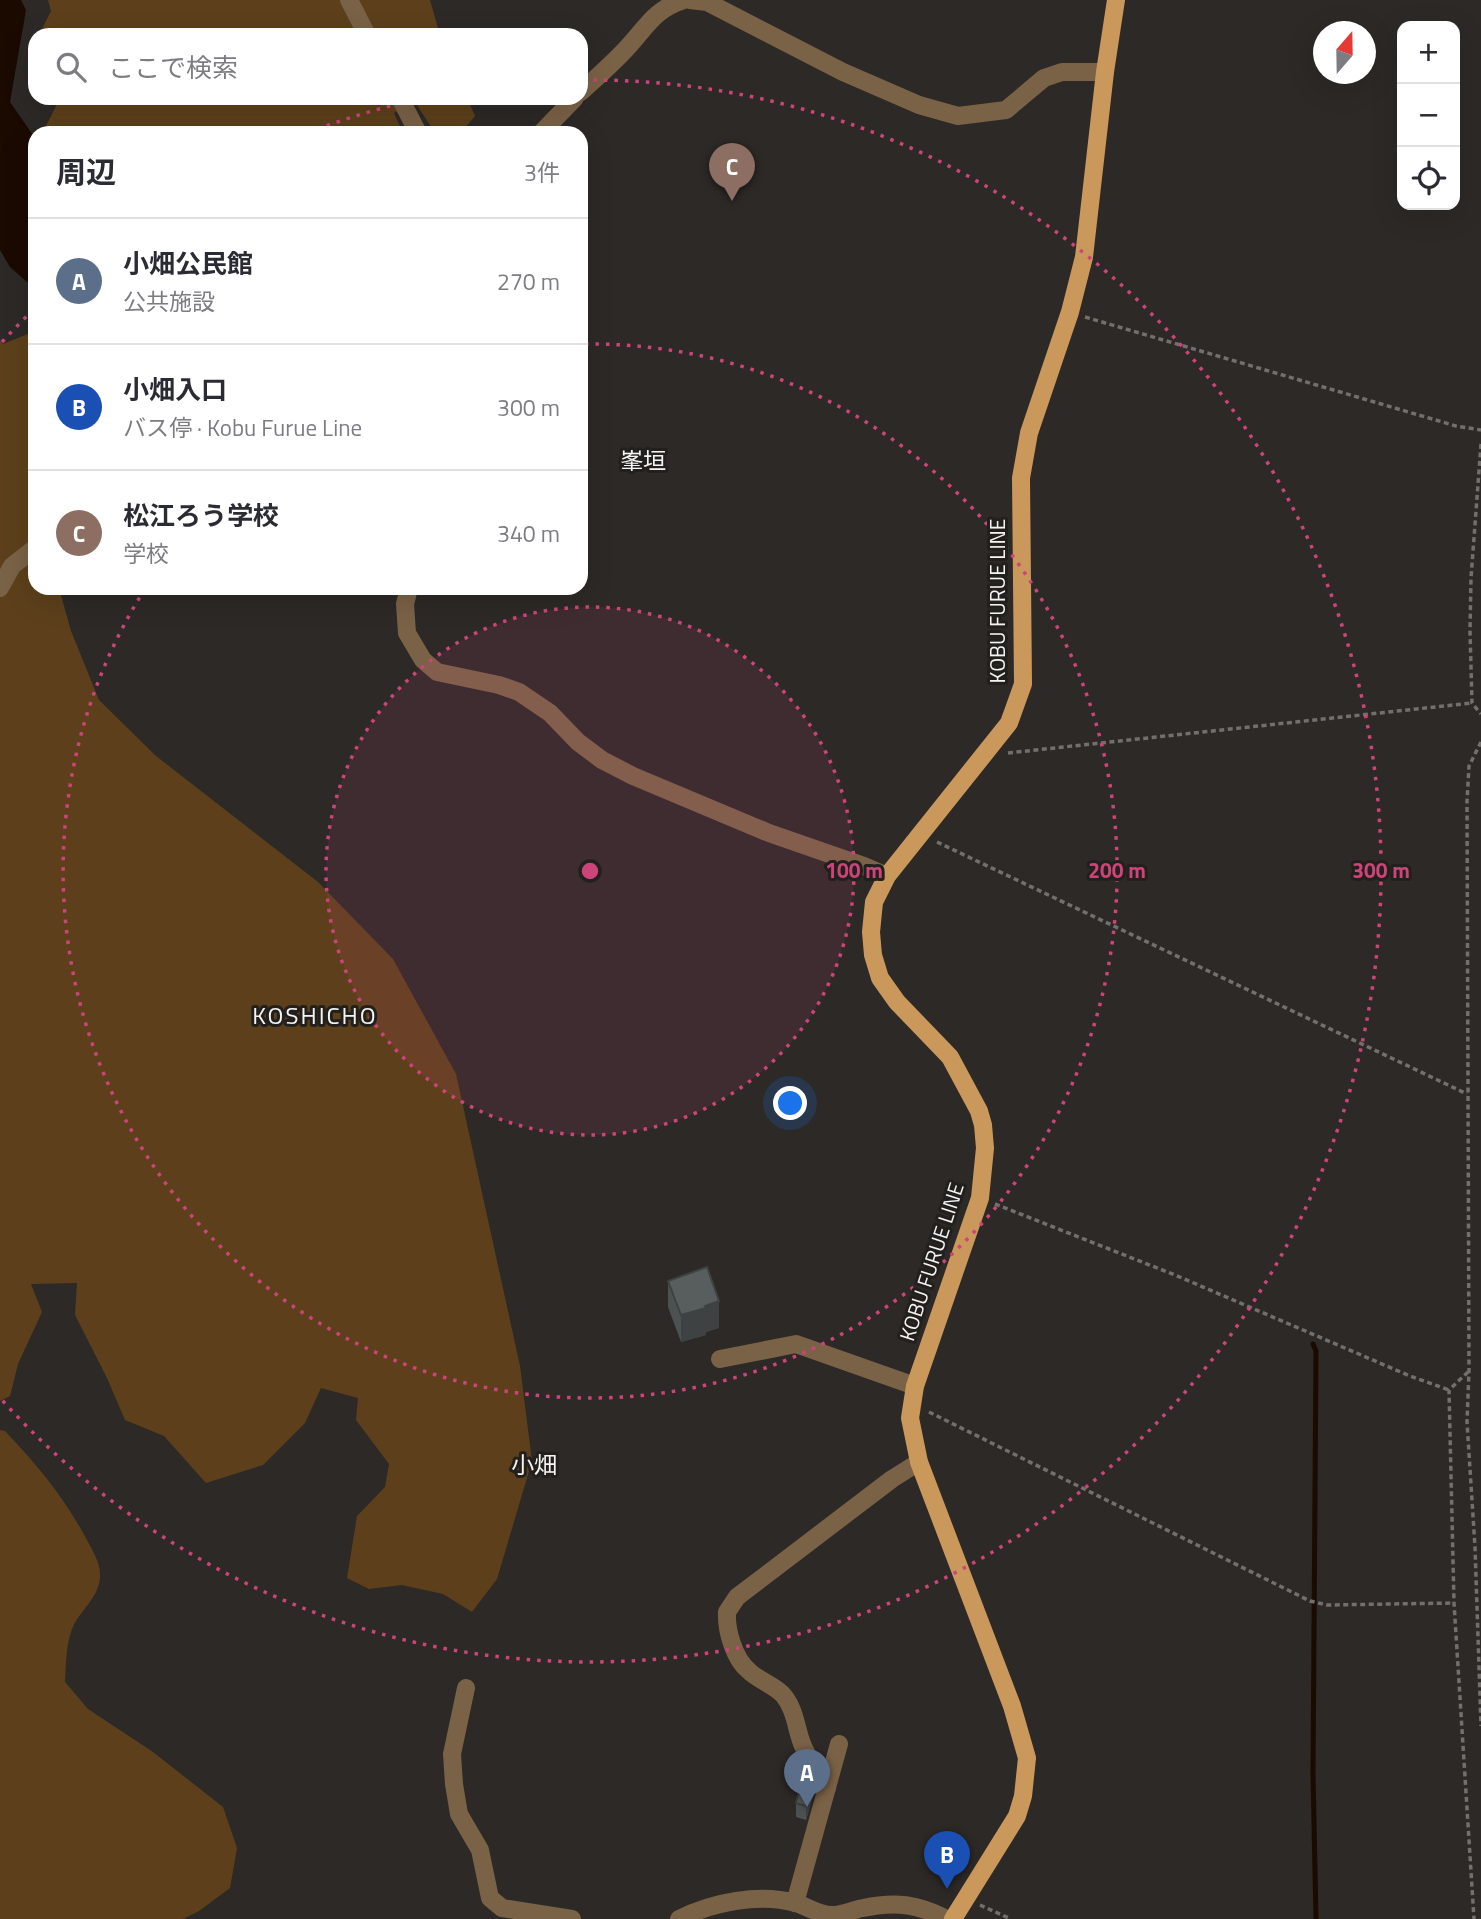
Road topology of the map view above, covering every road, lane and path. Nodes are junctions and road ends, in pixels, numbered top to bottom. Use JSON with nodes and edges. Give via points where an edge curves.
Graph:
{"nodes":[{"id":1,"x":349,"y":0,"type":"edge"},
{"id":2,"x":684,"y":0,"type":"edge"},
{"id":3,"x":690,"y":0,"type":"edge"},
{"id":4,"x":1116,"y":0,"type":"edge"},
{"id":5,"x":363,"y":28,"type":"edge"},
{"id":6,"x":1105,"y":72,"type":"junction"},
{"id":7,"x":588,"y":86,"type":"edge"},
{"id":8,"x":404,"y":105,"type":"edge"},
{"id":9,"x":568,"y":105,"type":"edge"},
{"id":10,"x":414,"y":126,"type":"edge"},
{"id":11,"x":548,"y":126,"type":"edge"},
{"id":12,"x":1070,"y":312,"type":"junction"},
{"id":13,"x":1481,"y":430,"type":"edge"},
{"id":14,"x":1481,"y":444,"type":"edge"},
{"id":15,"x":28,"y":553,"type":"edge"},
{"id":16,"x":0,"y":589,"type":"edge"},
{"id":17,"x":407,"y":595,"type":"edge"},
{"id":18,"x":1472,"y":704,"type":"junction"},
{"id":19,"x":1481,"y":714,"type":"edge"},
{"id":20,"x":1481,"y":742,"type":"edge"},
{"id":21,"x":989,"y":748,"type":"junction"},
{"id":22,"x":918,"y":835,"type":"junction"},
{"id":23,"x":887,"y":876,"type":"junction"},
{"id":24,"x":1468,"y":1094,"type":"junction"},
{"id":25,"x":980,"y":1198,"type":"junction"},
{"id":26,"x":720,"y":1359,"type":"dead end"},
{"id":27,"x":1469,"y":1371,"type":"junction"},
{"id":28,"x":1449,"y":1391,"type":"junction"},
{"id":29,"x":913,"y":1395,"type":"junction"},
{"id":30,"x":919,"y":1462,"type":"junction"},
{"id":31,"x":1454,"y":1603,"type":"junction"},
{"id":32,"x":466,"y":1688,"type":"dead end"},
{"id":33,"x":1481,"y":1726,"type":"edge"},
{"id":34,"x":839,"y":1744,"type":"dead end"},
{"id":35,"x":827,"y":1788,"type":"junction"},
{"id":36,"x":965,"y":1899,"type":"junction"},
{"id":37,"x":795,"y":1903,"type":"junction"},
{"id":38,"x":572,"y":1919,"type":"edge"},
{"id":39,"x":679,"y":1919,"type":"edge"},
{"id":40,"x":947,"y":1919,"type":"edge"},
{"id":41,"x":953,"y":1919,"type":"edge"},
{"id":42,"x":1012,"y":1919,"type":"edge"},
{"id":43,"x":1474,"y":1919,"type":"edge"}],
"edges":[{"from":1,"to":5,"type":"street"},
{"from":2,"to":7,"type":"street","via":[[653,15]]},
{"from":3,"to":6,"type":"street","via":[[707,2],[844,72],[958,116],[1006,110],[1044,78],[1062,72]]},
{"from":4,"to":6,"type":"main road","name":"KOBU FURUE LINE"},
{"from":6,"to":12,"type":"main road","name":"KOBU FURUE LINE","via":[[1084,257]]},
{"from":8,"to":10,"type":"street"},
{"from":9,"to":11,"type":"street"},
{"from":12,"to":13,"type":"path"},
{"from":12,"to":21,"type":"main road","name":"KOBU FURUE LINE","via":[[1023,458],[1023,684],[1009,723]]},
{"from":14,"to":18,"type":"path","via":[[1471,578]]},
{"from":15,"to":16,"type":"street","via":[[12,566]]},
{"from":17,"to":23,"type":"street","via":[[407,633],[423,660],[437,672],[519,692],[550,713],[578,742],[633,776]]},
{"from":18,"to":19,"type":"path"},
{"from":18,"to":21,"type":"path","via":[[1002,754]]},
{"from":20,"to":24,"type":"path","via":[[1469,766],[1467,802]]},
{"from":21,"to":22,"type":"main road","name":"KOBU FURUE LINE"},
{"from":22,"to":23,"type":"main road","name":"KOBU FURUE LINE"},
{"from":22,"to":24,"type":"path"},
{"from":23,"to":25,"type":"main road","name":"KOBU FURUE LINE","via":[[874,902],[873,955],[880,978],[950,1057],[979,1111],[985,1148]]},
{"from":24,"to":27,"type":"path"},
{"from":25,"to":28,"type":"path"},
{"from":25,"to":29,"type":"main road","name":"KOBU FURUE LINE"},
{"from":26,"to":29,"type":"street","via":[[796,1344]]},
{"from":27,"to":28,"type":"path"},
{"from":27,"to":33,"type":"path","via":[[1467,1422]]},
{"from":28,"to":31,"type":"path"},
{"from":29,"to":30,"type":"main road","name":"KOBU FURUE LINE","via":[[912,1437]]},
{"from":29,"to":31,"type":"path","via":[[1310,1601],[1327,1605]]},
{"from":30,"to":35,"type":"street","via":[[737,1597],[727,1612],[739,1660],[785,1697],[806,1754]]},
{"from":30,"to":36,"type":"main road","name":"KOBU FURUE LINE","via":[[1012,1706],[1027,1758],[1017,1816]]},
{"from":31,"to":43,"type":"path"},
{"from":32,"to":38,"type":"street","via":[[452,1754],[454,1784],[459,1814],[480,1850],[491,1898],[502,1908]]},
{"from":34,"to":35,"type":"street"},
{"from":35,"to":37,"type":"street"},
{"from":36,"to":41,"type":"main road","name":"KOBU FURUE LINE"},
{"from":36,"to":42,"type":"path"},
{"from":37,"to":39,"type":"street","via":[[765,1899],[732,1902]]},
{"from":37,"to":40,"type":"street","via":[[825,1915],[904,1903]]}]}
